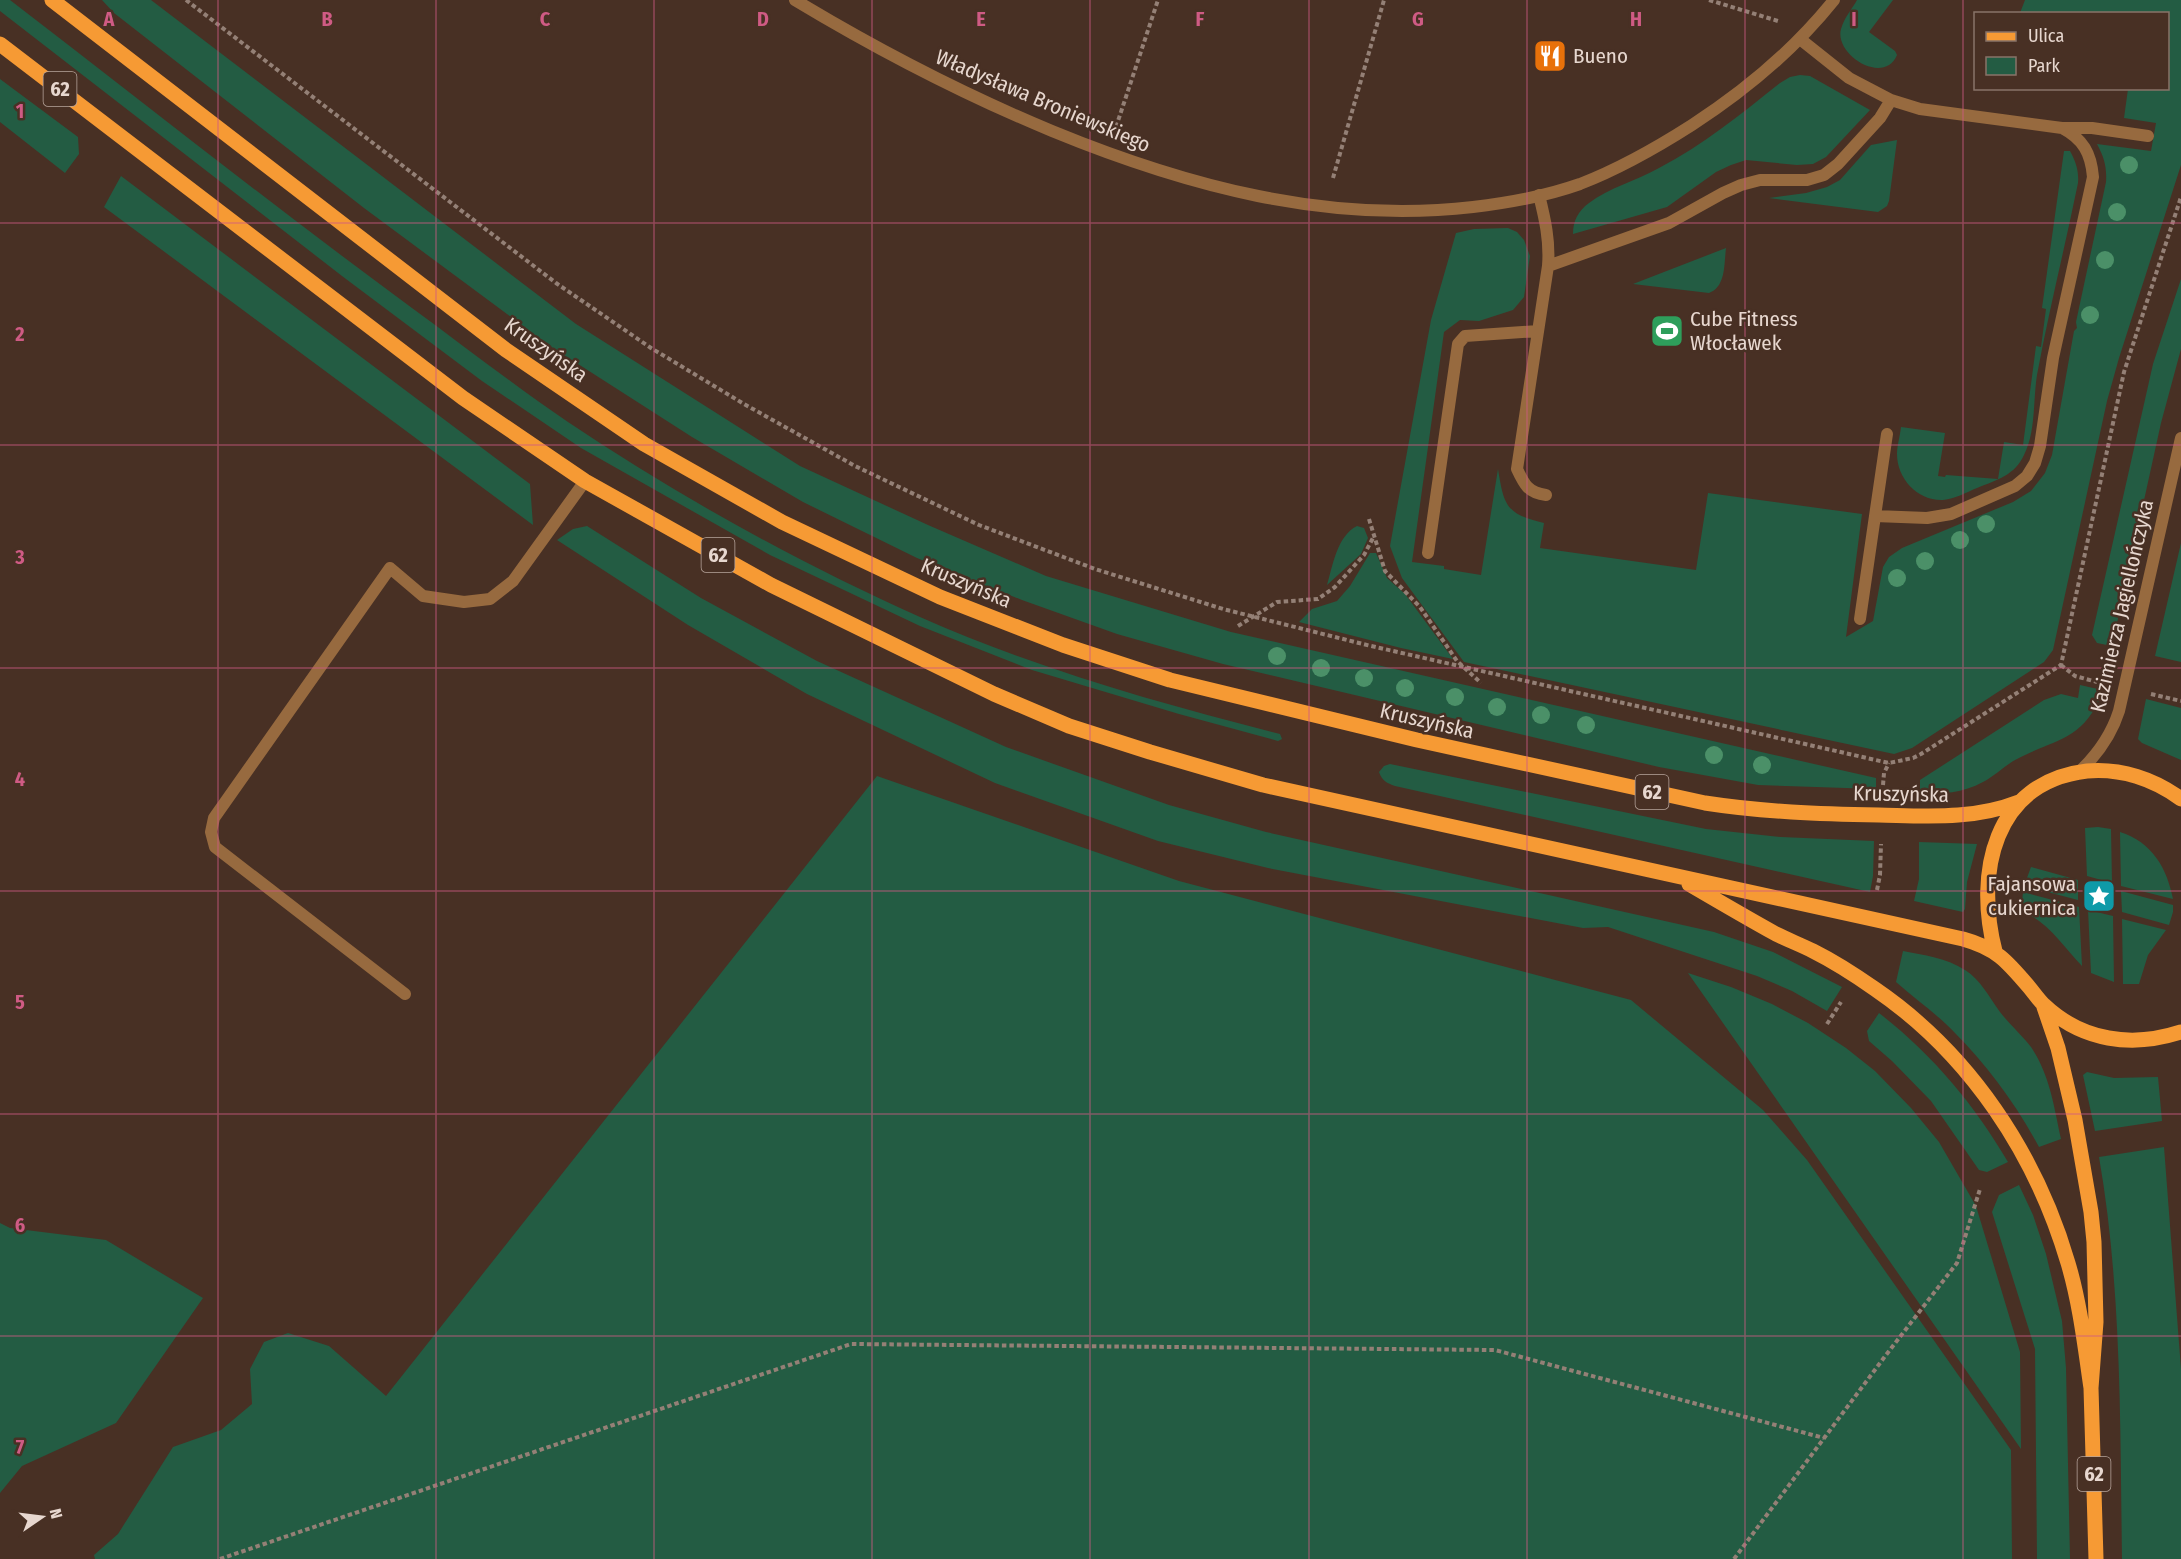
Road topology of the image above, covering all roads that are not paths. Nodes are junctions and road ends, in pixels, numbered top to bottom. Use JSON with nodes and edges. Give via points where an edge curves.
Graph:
{"nodes":[{"id":1,"x":52,"y":0,"type":"edge"},
{"id":2,"x":795,"y":0,"type":"edge"},
{"id":3,"x":1834,"y":0,"type":"edge"},
{"id":4,"x":1804,"y":34,"type":"junction"},
{"id":5,"x":0,"y":44,"type":"edge"},
{"id":6,"x":1891,"y":100,"type":"junction"},
{"id":7,"x":2062,"y":129,"type":"junction"},
{"id":8,"x":2148,"y":136,"type":"dead end"},
{"id":9,"x":1539,"y":195,"type":"junction"},
{"id":10,"x":1548,"y":266,"type":"junction"},
{"id":11,"x":1538,"y":331,"type":"junction"},
{"id":12,"x":1887,"y":434,"type":"dead end"},
{"id":13,"x":2181,"y":438,"type":"edge"},
{"id":14,"x":585,"y":481,"type":"junction"},
{"id":15,"x":1546,"y":495,"type":"dead end"},
{"id":16,"x":1875,"y":516,"type":"junction"},
{"id":17,"x":1428,"y":553,"type":"dead end"},
{"id":18,"x":1860,"y":619,"type":"dead end"},
{"id":19,"x":2079,"y":772,"type":"junction"},
{"id":20,"x":2181,"y":799,"type":"edge"},
{"id":21,"x":2019,"y":802,"type":"junction"},
{"id":22,"x":1676,"y":877,"type":"junction"},
{"id":23,"x":1995,"y":951,"type":"junction"},
{"id":24,"x":405,"y":994,"type":"dead end"},
{"id":25,"x":2042,"y":1003,"type":"junction"},
{"id":26,"x":2181,"y":1032,"type":"edge"},
{"id":27,"x":2091,"y":1388,"type":"junction"},
{"id":28,"x":2096,"y":1559,"type":"edge"}],
"edges":[{"from":1,"to":21,"type":"main road","name":"Kruszyńska","number":"62","via":[[506,350],[644,444],[782,522],[940,597],[1063,645],[1170,680],[1417,740],[1705,803],[1801,813],[1955,816],[1992,812]]},
{"from":2,"to":9,"type":"street","name":"Władysława Broniewskiego","via":[[930,75],[1018,117],[1107,154],[1213,186],[1265,198],[1373,212],[1429,211],[1505,203]]},
{"from":3,"to":4,"type":"street","name":"Władysława Broniewskiego"},
{"from":4,"to":6,"type":"street","via":[[1849,78]]},
{"from":4,"to":9,"type":"street","name":"Władysława Broniewskiego","via":[[1751,83],[1659,146],[1587,181]]},
{"from":5,"to":14,"type":"main road","number":"62","via":[[464,398]]},
{"from":6,"to":7,"type":"street","via":[[1920,109]]},
{"from":6,"to":10,"type":"street","via":[[1880,118],[1824,175],[1741,185],[1670,223]]},
{"from":7,"to":8,"type":"street","via":[[2092,128]]},
{"from":7,"to":16,"type":"street","via":[[2075,135],[2085,148],[2093,177],[2053,358],[2035,463],[2015,486],[1951,514],[1927,518]]},
{"from":9,"to":10,"type":"street","via":[[1547,232]]},
{"from":10,"to":11,"type":"street"},
{"from":11,"to":15,"type":"street","via":[[1517,468],[1524,485],[1536,494]]},
{"from":11,"to":17,"type":"street","via":[[1465,336],[1458,344]]},
{"from":12,"to":16,"type":"street"},
{"from":13,"to":19,"type":"street","name":"Kazimierza Jagiellończyka","via":[[2119,711],[2103,745]]},
{"from":14,"to":22,"type":"main road","number":"62","via":[[771,585],[994,694],[1069,726],[1263,785]]},
{"from":14,"to":24,"type":"street","via":[[513,581],[490,599],[464,602],[423,596],[390,568],[214,818],[211,832],[215,846]]},
{"from":16,"to":18,"type":"street"},
{"from":19,"to":20,"type":"main road","via":[[2127,774],[2158,784]]},
{"from":19,"to":21,"type":"main road","via":[[2048,782]]},
{"from":21,"to":23,"type":"main road","via":[[2001,832],[1990,865],[1986,900]]},
{"from":22,"to":23,"type":"main road","via":[[1915,928]]},
{"from":22,"to":27,"type":"main road","number":"62","via":[[1778,935],[1826,957],[1878,990],[1929,1033],[1974,1082],[2013,1137],[2052,1215],[2069,1265]]},
{"from":23,"to":25,"type":"main road"},
{"from":25,"to":26,"type":"main road","via":[[2073,1026],[2109,1039],[2148,1040]]},
{"from":25,"to":27,"type":"main road","via":[[2063,1068],[2091,1212],[2096,1302]]},
{"from":27,"to":28,"type":"main road","number":"62"}]}
